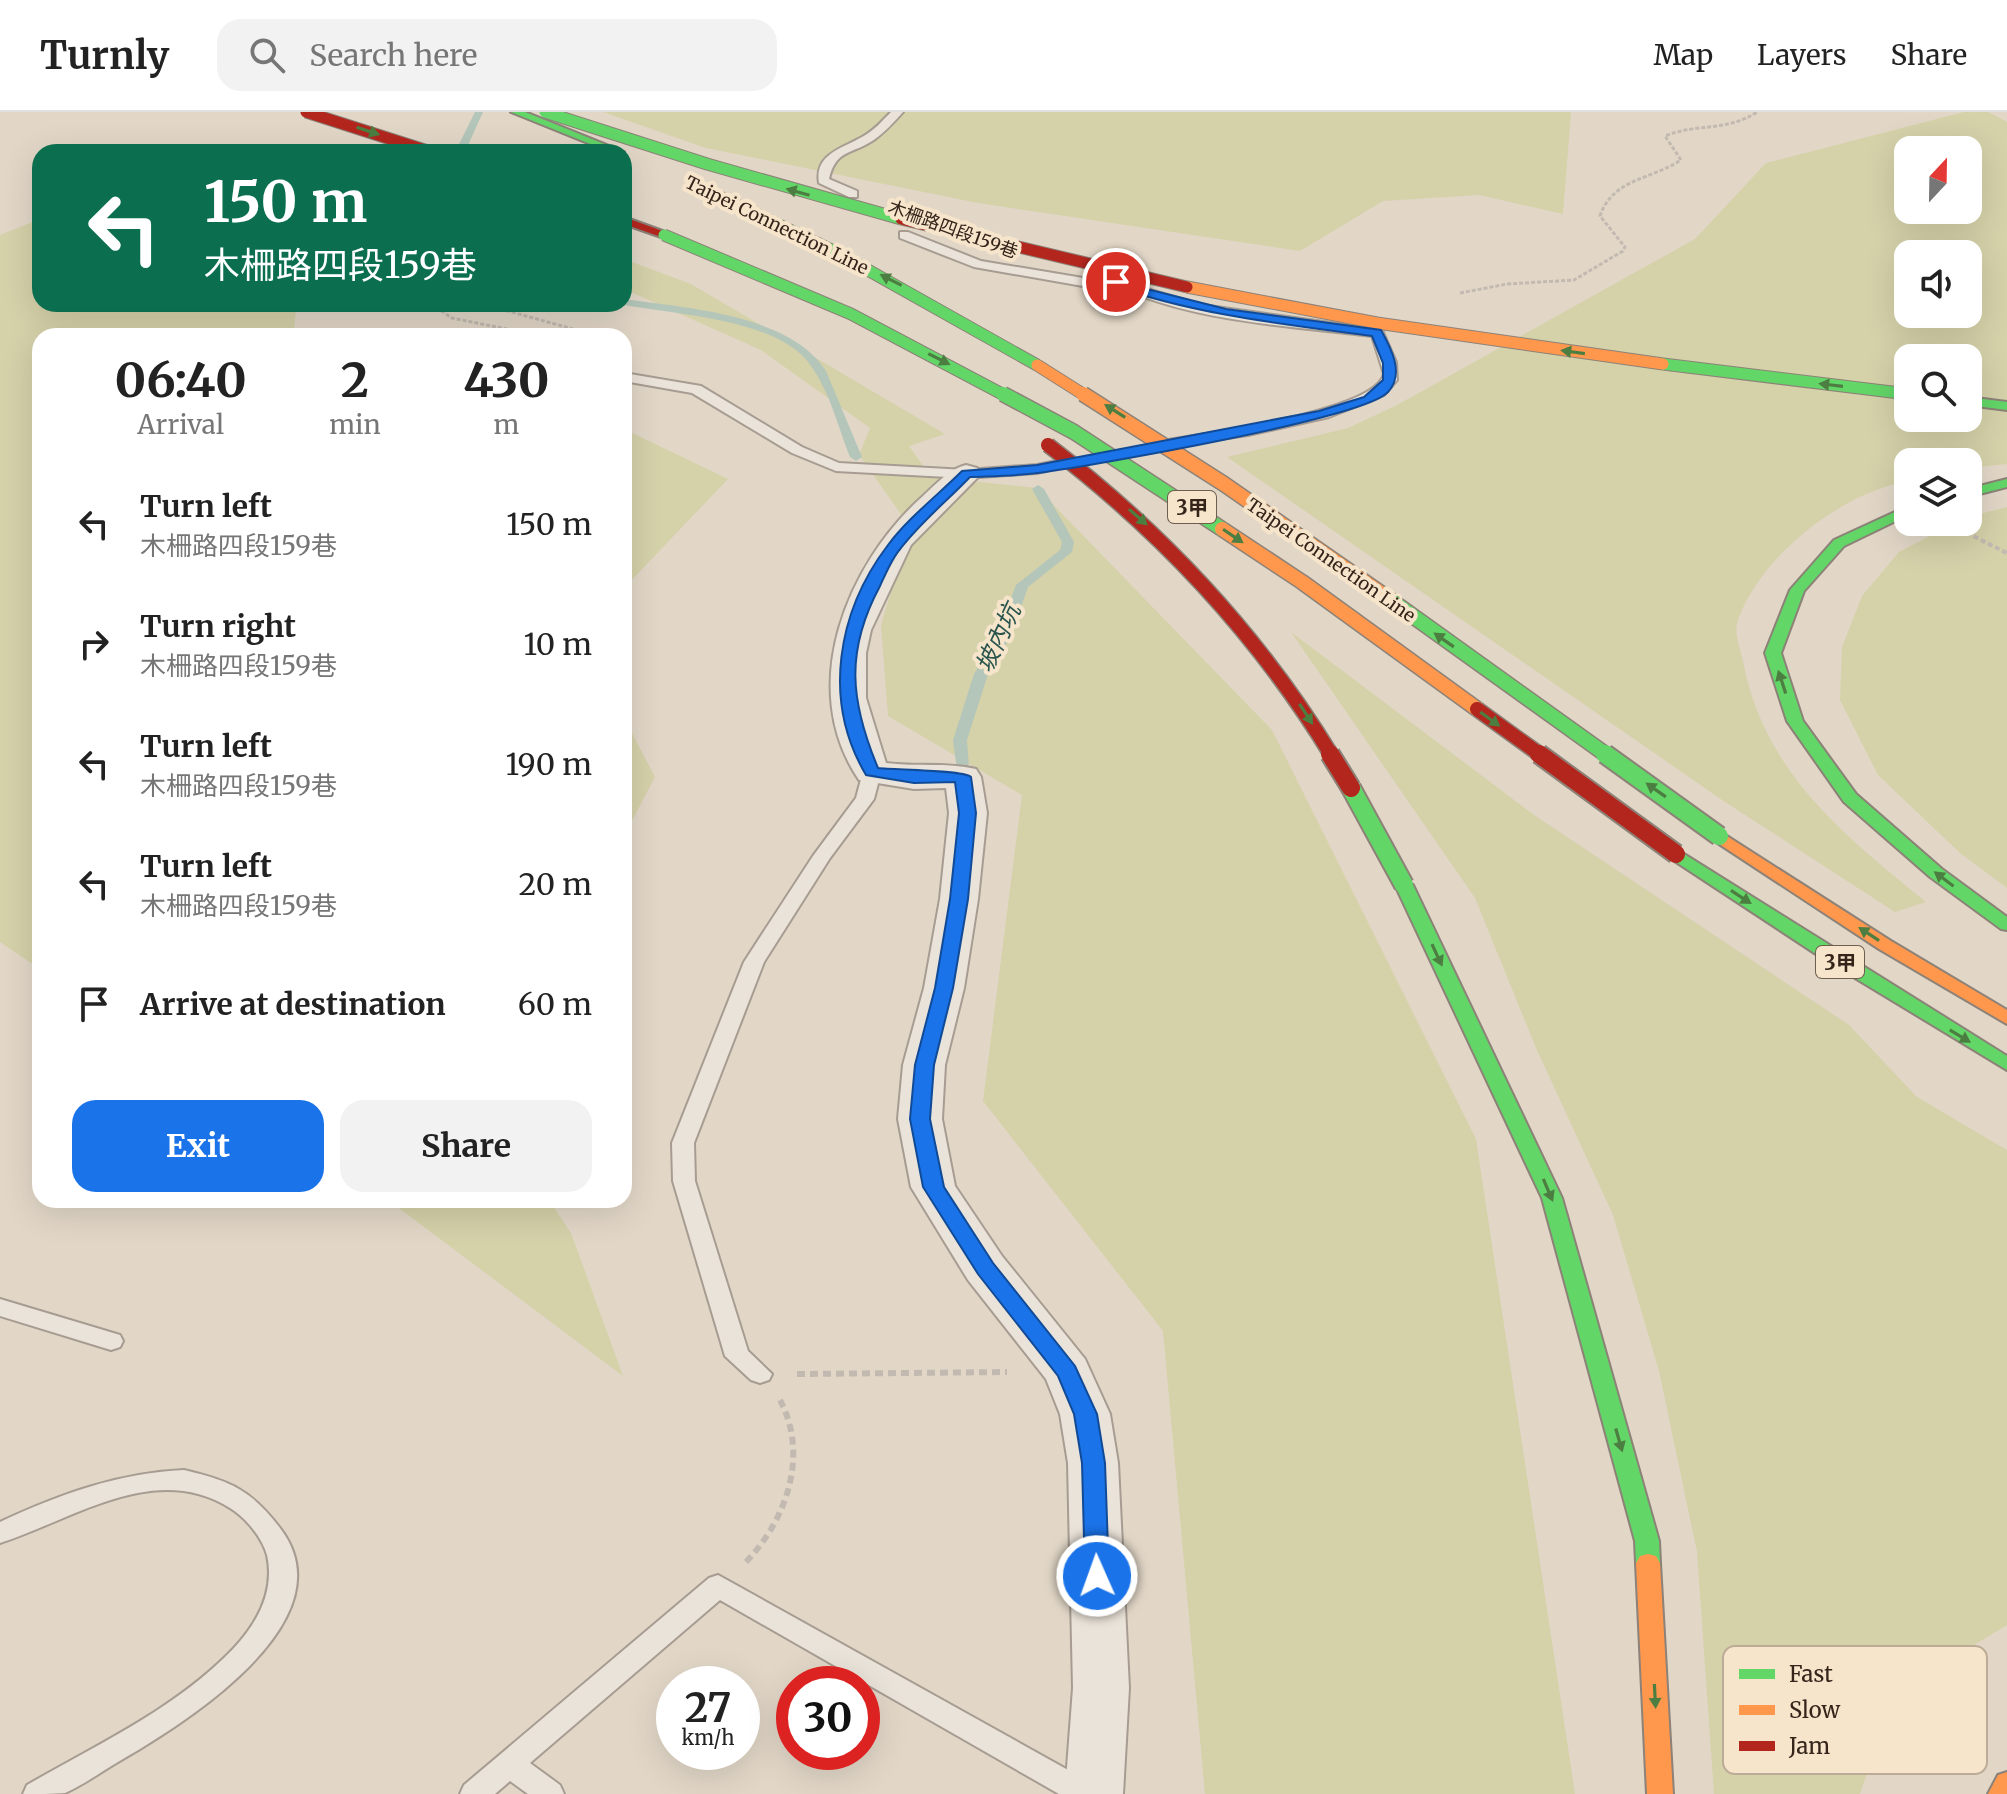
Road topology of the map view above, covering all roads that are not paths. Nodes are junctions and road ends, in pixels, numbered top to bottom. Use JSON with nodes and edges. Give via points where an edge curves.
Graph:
{"nodes":[{"id":1,"x":306,"y":112,"type":"edge"},
{"id":2,"x":516,"y":112,"type":"edge"},
{"id":3,"x":545,"y":112,"type":"edge"},
{"id":4,"x":897,"y":112,"type":"edge"},
{"id":5,"x":406,"y":144,"type":"edge"},
{"id":6,"x":598,"y":144,"type":"edge"},
{"id":7,"x":632,"y":158,"type":"edge"},
{"id":8,"x":654,"y":167,"type":"dead end"},
{"id":9,"x":683,"y":180,"type":"dead end"},
{"id":10,"x":632,"y":223,"type":"edge"},
{"id":11,"x":664,"y":235,"type":"junction"},
{"id":12,"x":904,"y":235,"type":"dead end"},
{"id":13,"x":1133,"y":290,"type":"junction"},
{"id":14,"x":632,"y":378,"type":"edge"},
{"id":15,"x":1894,"y":392,"type":"edge"},
{"id":16,"x":1982,"y":403,"type":"edge"},
{"id":17,"x":2007,"y":406,"type":"edge"},
{"id":18,"x":990,"y":409,"type":"dead end"},
{"id":19,"x":1028,"y":433,"type":"dead end"},
{"id":20,"x":966,"y":474,"type":"junction"},
{"id":21,"x":2007,"y":483,"type":"edge"},
{"id":22,"x":1982,"y":489,"type":"edge"},
{"id":23,"x":1894,"y":517,"type":"edge"},
{"id":24,"x":872,"y":772,"type":"junction"},
{"id":25,"x":2007,"y":925,"type":"edge"},
{"id":26,"x":2007,"y":1018,"type":"edge"},
{"id":27,"x":2007,"y":1064,"type":"edge"},
{"id":28,"x":0,"y":1307,"type":"edge"},
{"id":29,"x":111,"y":1341,"type":"dead end"},
{"id":30,"x":760,"y":1374,"type":"road end"},
{"id":31,"x":0,"y":1533,"type":"edge"},
{"id":32,"x":509,"y":1764,"type":"junction"},
{"id":33,"x":2007,"y":1783,"type":"edge"},
{"id":34,"x":37,"y":1794,"type":"edge"},
{"id":35,"x":474,"y":1794,"type":"edge"},
{"id":36,"x":550,"y":1794,"type":"edge"},
{"id":37,"x":1085,"y":1794,"type":"edge"},
{"id":38,"x":1094,"y":1794,"type":"edge"},
{"id":39,"x":1660,"y":1794,"type":"edge"},
{"id":40,"x":2001,"y":1794,"type":"edge"}],
"edges":[{"from":1,"to":5,"type":"highway","one_way":true,"bridge":true},
{"from":2,"to":6,"type":"highway"},
{"from":15,"to":3,"type":"highway","one_way":true,"bridge":true,"via":[[1416,330],[1204,291],[908,224]]},
{"from":4,"to":13,"type":"lane","name":"木柵路四段159巷","via":[[869,138],[831,155],[823,180],[938,219],[1001,248],[1083,268]]},
{"from":7,"to":8,"type":"highway"},
{"from":26,"to":9,"type":"highway","name":"Taipei Connection Line","number":"3甲","one_way":true,"bridge":true,"via":[[1719,836],[1148,432],[937,303]]},
{"from":10,"to":11,"type":"highway","name":"Taipei Connection Line","number":"3甲"},
{"from":11,"to":18,"type":"highway","bridge":true,"via":[[825,313]]},
{"from":11,"to":27,"type":"highway","name":"Taipei Connection Line","number":"3甲","one_way":true,"bridge":true,"via":[[851,314],[1074,432],[1302,582],[1676,854]]},
{"from":12,"to":13,"type":"lane","via":[[978,264]]},
{"from":13,"to":20,"type":"lane","name":"木柵路四段159巷","via":[[1226,313],[1377,333],[1390,363],[1390,380],[1383,390],[1349,408],[1037,469]]},
{"from":14,"to":20,"type":"lane","name":"木柵路四段159巷","via":[[696,389],[797,450],[836,467]]},
{"from":16,"to":17,"type":"highway"},
{"from":19,"to":39,"type":"highway","one_way":true,"bridge":true,"via":[[1140,518],[1220,598],[1287,686],[1350,781],[1404,885],[1552,1198],[1647,1541]]},
{"from":20,"to":24,"type":"street","via":[[893,547],[849,640],[847,695],[853,728]]},
{"from":21,"to":22,"type":"highway"},
{"from":25,"to":23,"type":"highway","one_way":true,"via":[[1936,873],[1850,798],[1795,721],[1773,653],[1797,590],[1839,543]]},
{"from":24,"to":30,"type":"lane","via":[[865,799],[754,962],[683,1143],[684,1181],[737,1356]]},
{"from":24,"to":38,"type":"street","via":[[963,777],[968,813],[959,899],[924,1065],[920,1119],[933,1187],[985,1268],[1068,1372],[1085,1414],[1093,1463],[1101,1688]]},
{"from":28,"to":29,"type":"lane"},
{"from":31,"to":34,"type":"lane","via":[[78,1496],[136,1481],[189,1481],[232,1494],[263,1518],[279,1549],[282,1586],[268,1625],[238,1665],[195,1699]]},
{"from":32,"to":35,"type":"lane"},
{"from":32,"to":36,"type":"lane"},
{"from":32,"to":37,"type":"lane","via":[[718,1586]]},
{"from":33,"to":40,"type":"highway"}]}
